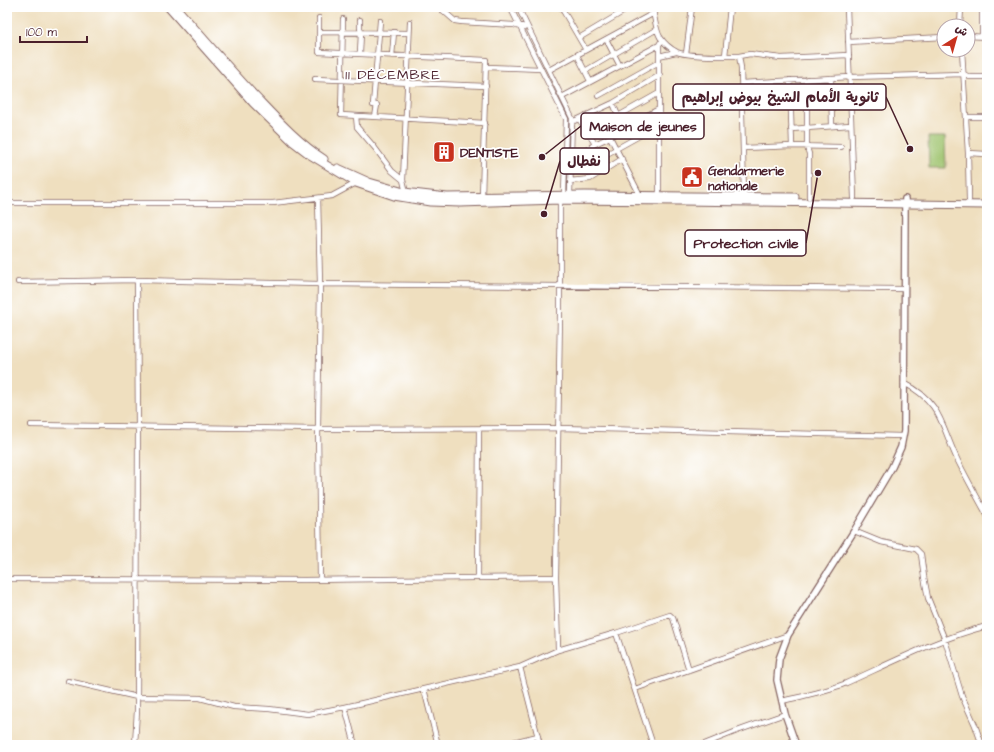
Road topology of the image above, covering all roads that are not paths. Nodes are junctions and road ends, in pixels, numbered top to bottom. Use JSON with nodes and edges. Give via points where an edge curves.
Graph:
{"nodes":[{"id":1,"x":168,"y":7,"type":"edge"},
{"id":2,"x":176,"y":7,"type":"edge"},
{"id":3,"x":448,"y":7,"type":"edge"},
{"id":4,"x":510,"y":7,"type":"edge"},
{"id":5,"x":518,"y":7,"type":"edge"},
{"id":6,"x":561,"y":7,"type":"edge"},
{"id":7,"x":631,"y":7,"type":"edge"},
{"id":8,"x":652,"y":7,"type":"edge"},
{"id":9,"x":692,"y":7,"type":"edge"},
{"id":10,"x":730,"y":7,"type":"edge"},
{"id":11,"x":847,"y":7,"type":"edge"},
{"id":12,"x":961,"y":7,"type":"edge"},
{"id":13,"x":982,"y":7,"type":"edge"},
{"id":14,"x":440,"y":8,"type":"edge"},
{"id":15,"x":654,"y":13,"type":"junction"},
{"id":16,"x":319,"y":18,"type":"dead end"},
{"id":17,"x":960,"y":18,"type":"edge"},
{"id":18,"x":343,"y":19,"type":"dead end"},
{"id":19,"x":360,"y":20,"type":"dead end"},
{"id":20,"x":380,"y":21,"type":"dead end"},
{"id":21,"x":410,"y":22,"type":"dead end"},
{"id":22,"x":523,"y":27,"type":"junction"},
{"id":23,"x":657,"y":29,"type":"junction"},
{"id":24,"x":319,"y":32,"type":"junction"},
{"id":25,"x":343,"y":32,"type":"junction"},
{"id":26,"x":361,"y":32,"type":"junction"},
{"id":27,"x":379,"y":32,"type":"junction"},
{"id":28,"x":394,"y":32,"type":"junction"},
{"id":29,"x":409,"y":32,"type":"junction"},
{"id":30,"x":984,"y":37,"type":"edge"},
{"id":31,"x":579,"y":38,"type":"junction"},
{"id":32,"x":661,"y":38,"type":"junction"},
{"id":33,"x":936,"y":38,"type":"edge"},
{"id":34,"x":606,"y":39,"type":"junction"},
{"id":35,"x":848,"y":42,"type":"junction"},
{"id":36,"x":659,"y":45,"type":"junction"},
{"id":37,"x":586,"y":50,"type":"junction"},
{"id":38,"x":676,"y":52,"type":"junction"},
{"id":39,"x":343,"y":54,"type":"junction"},
{"id":40,"x":360,"y":54,"type":"junction"},
{"id":41,"x":614,"y":54,"type":"junction"},
{"id":42,"x":686,"y":54,"type":"junction"},
{"id":43,"x":849,"y":54,"type":"junction"},
{"id":44,"x":377,"y":55,"type":"junction"},
{"id":45,"x":577,"y":55,"type":"junction"},
{"id":46,"x":392,"y":56,"type":"junction"},
{"id":47,"x":408,"y":56,"type":"junction"},
{"id":48,"x":658,"y":56,"type":"junction"},
{"id":49,"x":725,"y":56,"type":"junction"},
{"id":50,"x":739,"y":56,"type":"junction"},
{"id":51,"x":963,"y":58,"type":"edge"},
{"id":52,"x":659,"y":62,"type":"junction"},
{"id":53,"x":620,"y":66,"type":"junction"},
{"id":54,"x":486,"y":68,"type":"junction"},
{"id":55,"x":541,"y":69,"type":"junction"},
{"id":56,"x":549,"y":70,"type":"junction"},
{"id":57,"x":585,"y":71,"type":"junction"},
{"id":58,"x":964,"y":74,"type":"junction"},
{"id":59,"x":660,"y":75,"type":"junction"},
{"id":60,"x":850,"y":77,"type":"junction"},
{"id":61,"x":987,"y":77,"type":"edge"},
{"id":62,"x":830,"y":78,"type":"junction"},
{"id":63,"x":315,"y":79,"type":"dead end"},
{"id":64,"x":807,"y":79,"type":"junction"},
{"id":65,"x":342,"y":80,"type":"junction"},
{"id":66,"x":790,"y":80,"type":"junction"},
{"id":67,"x":237,"y":81,"type":"junction"},
{"id":68,"x":590,"y":81,"type":"junction"},
{"id":69,"x":375,"y":82,"type":"junction"},
{"id":70,"x":742,"y":83,"type":"junction"},
{"id":71,"x":407,"y":84,"type":"junction"},
{"id":72,"x":486,"y":86,"type":"junction"},
{"id":73,"x":660,"y":93,"type":"junction"},
{"id":74,"x":598,"y":96,"type":"dead end"},
{"id":75,"x":562,"y":97,"type":"junction"},
{"id":76,"x":831,"y":99,"type":"junction"},
{"id":77,"x":807,"y":100,"type":"junction"},
{"id":78,"x":613,"y":103,"type":"junction"},
{"id":79,"x":659,"y":109,"type":"junction"},
{"id":80,"x":356,"y":116,"type":"junction"},
{"id":81,"x":618,"y":116,"type":"junction"},
{"id":82,"x":375,"y":117,"type":"junction"},
{"id":83,"x":966,"y":117,"type":"junction"},
{"id":84,"x":987,"y":117,"type":"edge"},
{"id":85,"x":406,"y":119,"type":"junction"},
{"id":86,"x":579,"y":119,"type":"junction"},
{"id":87,"x":572,"y":122,"type":"junction"},
{"id":88,"x":276,"y":123,"type":"junction"},
{"id":89,"x":485,"y":123,"type":"junction"},
{"id":90,"x":659,"y":125,"type":"junction"},
{"id":91,"x":851,"y":125,"type":"junction"},
{"id":92,"x":832,"y":126,"type":"junction"},
{"id":93,"x":624,"y":128,"type":"junction"},
{"id":94,"x":807,"y":128,"type":"junction"},
{"id":95,"x":791,"y":129,"type":"junction"},
{"id":96,"x":588,"y":133,"type":"junction"},
{"id":97,"x":610,"y":137,"type":"junction"},
{"id":98,"x":594,"y":144,"type":"junction"},
{"id":99,"x":792,"y":146,"type":"junction"},
{"id":100,"x":807,"y":147,"type":"junction"},
{"id":101,"x":841,"y":147,"type":"dead end"},
{"id":102,"x":616,"y":148,"type":"junction"},
{"id":103,"x":743,"y":148,"type":"junction"},
{"id":104,"x":571,"y":152,"type":"junction"},
{"id":105,"x":968,"y":154,"type":"junction"},
{"id":106,"x":987,"y":154,"type":"edge"},
{"id":107,"x":622,"y":159,"type":"junction"},
{"id":108,"x":589,"y":164,"type":"dead end"},
{"id":109,"x":403,"y":180,"type":"junction"},
{"id":110,"x":570,"y":181,"type":"junction"},
{"id":111,"x":356,"y":183,"type":"junction"},
{"id":112,"x":368,"y":184,"type":"junction"},
{"id":113,"x":406,"y":193,"type":"junction"},
{"id":114,"x":640,"y":195,"type":"junction"},
{"id":115,"x":659,"y":195,"type":"junction"},
{"id":116,"x":744,"y":196,"type":"junction"},
{"id":117,"x":482,"y":197,"type":"junction"},
{"id":118,"x":565,"y":197,"type":"junction"},
{"id":119,"x":318,"y":198,"type":"junction"},
{"id":120,"x":809,"y":198,"type":"junction"},
{"id":121,"x":854,"y":198,"type":"junction"},
{"id":122,"x":969,"y":200,"type":"junction"},
{"id":123,"x":987,"y":201,"type":"edge"},
{"id":124,"x":905,"y":202,"type":"junction"},
{"id":125,"x":7,"y":203,"type":"edge"},
{"id":126,"x":987,"y":205,"type":"edge"},
{"id":127,"x":137,"y":280,"type":"junction"},
{"id":128,"x":18,"y":282,"type":"dead end"},
{"id":129,"x":320,"y":284,"type":"junction"},
{"id":130,"x":560,"y":286,"type":"junction"},
{"id":131,"x":904,"y":289,"type":"junction"},
{"id":132,"x":904,"y":383,"type":"junction"},
{"id":133,"x":31,"y":425,"type":"dead end"},
{"id":134,"x":138,"y":428,"type":"junction"},
{"id":135,"x":558,"y":428,"type":"junction"},
{"id":136,"x":318,"y":429,"type":"junction"},
{"id":137,"x":479,"y":429,"type":"junction"},
{"id":138,"x":903,"y":436,"type":"junction"},
{"id":139,"x":987,"y":515,"type":"edge"},
{"id":140,"x":854,"y":531,"type":"junction"},
{"id":141,"x":556,"y":577,"type":"junction"},
{"id":142,"x":478,"y":578,"type":"junction"},
{"id":143,"x":7,"y":579,"type":"edge"},
{"id":144,"x":137,"y":579,"type":"junction"},
{"id":145,"x":320,"y":579,"type":"junction"},
{"id":146,"x":987,"y":626,"type":"edge"},
{"id":147,"x":616,"y":633,"type":"junction"},
{"id":148,"x":788,"y":635,"type":"junction"},
{"id":149,"x":945,"y":640,"type":"junction"},
{"id":150,"x":558,"y":650,"type":"junction"},
{"id":151,"x":520,"y":667,"type":"junction"},
{"id":152,"x":689,"y":670,"type":"junction"},
{"id":153,"x":68,"y":681,"type":"dead end"},
{"id":154,"x":424,"y":689,"type":"junction"},
{"id":155,"x":635,"y":689,"type":"junction"},
{"id":156,"x":137,"y":697,"type":"junction"},
{"id":157,"x":782,"y":702,"type":"junction"},
{"id":158,"x":345,"y":707,"type":"junction"},
{"id":159,"x":785,"y":714,"type":"junction"},
{"id":160,"x":538,"y":736,"type":"junction"},
{"id":161,"x":135,"y":745,"type":"edge"},
{"id":162,"x":355,"y":745,"type":"edge"},
{"id":163,"x":438,"y":745,"type":"edge"},
{"id":164,"x":500,"y":745,"type":"edge"},
{"id":165,"x":540,"y":745,"type":"edge"},
{"id":166,"x":653,"y":745,"type":"edge"},
{"id":167,"x":702,"y":745,"type":"edge"},
{"id":168,"x":796,"y":745,"type":"edge"},
{"id":169,"x":982,"y":745,"type":"edge"}],
"edges":[{"from":1,"to":67,"type":"main road"},
{"from":2,"to":67,"type":"main road"},
{"from":3,"to":14,"type":"street"},
{"from":4,"to":22,"type":"street"},
{"from":5,"to":22,"type":"street"},
{"from":6,"to":31,"type":"street"},
{"from":7,"to":31,"type":"street"},
{"from":8,"to":15,"type":"street"},
{"from":9,"to":42,"type":"street"},
{"from":10,"to":49,"type":"street"},
{"from":11,"to":35,"type":"street"},
{"from":12,"to":17,"type":"street"},
{"from":13,"to":30,"type":"street"},
{"from":14,"to":22,"type":"street","via":[[455,21]]},
{"from":15,"to":23,"type":"street"},
{"from":15,"to":34,"type":"street"},
{"from":16,"to":24,"type":"street"},
{"from":18,"to":25,"type":"street"},
{"from":19,"to":26,"type":"street"},
{"from":20,"to":27,"type":"street"},
{"from":21,"to":29,"type":"street"},
{"from":22,"to":55,"type":"street"},
{"from":22,"to":56,"type":"street"},
{"from":23,"to":32,"type":"street"},
{"from":23,"to":41,"type":"street"},
{"from":24,"to":25,"type":"street"},
{"from":24,"to":39,"type":"street","via":[[319,52]]},
{"from":25,"to":26,"type":"street"},
{"from":25,"to":39,"type":"street"},
{"from":26,"to":27,"type":"street"},
{"from":26,"to":40,"type":"street"},
{"from":27,"to":28,"type":"street"},
{"from":27,"to":44,"type":"street"},
{"from":28,"to":29,"type":"street"},
{"from":28,"to":46,"type":"street"},
{"from":29,"to":47,"type":"street"},
{"from":31,"to":37,"type":"street"},
{"from":32,"to":36,"type":"street"},
{"from":32,"to":38,"type":"street"},
{"from":33,"to":35,"type":"street"},
{"from":34,"to":37,"type":"street"},
{"from":34,"to":41,"type":"street"},
{"from":35,"to":43,"type":"street"},
{"from":36,"to":48,"type":"street"},
{"from":36,"to":53,"type":"street"},
{"from":37,"to":45,"type":"street"},
{"from":38,"to":42,"type":"street"},
{"from":38,"to":48,"type":"street"},
{"from":39,"to":40,"type":"street"},
{"from":39,"to":65,"type":"street"},
{"from":40,"to":44,"type":"street"},
{"from":41,"to":53,"type":"street"},
{"from":41,"to":57,"type":"street"},
{"from":42,"to":49,"type":"street"},
{"from":43,"to":50,"type":"street","via":[[781,58],[750,54]]},
{"from":43,"to":60,"type":"street"},
{"from":44,"to":46,"type":"street"},
{"from":44,"to":69,"type":"street"},
{"from":45,"to":56,"type":"street"},
{"from":45,"to":57,"type":"street"},
{"from":46,"to":47,"type":"street"},
{"from":47,"to":54,"type":"street","via":[[486,60]]},
{"from":47,"to":71,"type":"street"},
{"from":48,"to":52,"type":"street"},
{"from":49,"to":50,"type":"street"},
{"from":50,"to":70,"type":"street"},
{"from":51,"to":58,"type":"street"},
{"from":52,"to":59,"type":"street"},
{"from":52,"to":74,"type":"street"},
{"from":53,"to":68,"type":"street"},
{"from":54,"to":55,"type":"street"},
{"from":54,"to":72,"type":"street"},
{"from":55,"to":118,"type":"street","via":[[566,119]]},
{"from":56,"to":75,"type":"street"},
{"from":57,"to":68,"type":"street"},
{"from":58,"to":60,"type":"street"},
{"from":58,"to":61,"type":"street","via":[[969,77]]},
{"from":58,"to":83,"type":"street"},
{"from":59,"to":73,"type":"street"},
{"from":59,"to":78,"type":"street"},
{"from":60,"to":62,"type":"street"},
{"from":60,"to":91,"type":"street"},
{"from":62,"to":64,"type":"street"},
{"from":62,"to":76,"type":"street"},
{"from":63,"to":65,"type":"street"},
{"from":64,"to":66,"type":"street"},
{"from":64,"to":77,"type":"street"},
{"from":65,"to":69,"type":"street"},
{"from":65,"to":80,"type":"street","via":[[341,116]]},
{"from":66,"to":70,"type":"street"},
{"from":66,"to":95,"type":"street"},
{"from":67,"to":88,"type":"main road"},
{"from":68,"to":75,"type":"street"},
{"from":69,"to":71,"type":"street"},
{"from":69,"to":82,"type":"street"},
{"from":70,"to":103,"type":"street"},
{"from":71,"to":72,"type":"street"},
{"from":71,"to":85,"type":"street"},
{"from":72,"to":89,"type":"street"},
{"from":73,"to":79,"type":"street"},
{"from":73,"to":81,"type":"street"},
{"from":75,"to":87,"type":"street"},
{"from":76,"to":77,"type":"street"},
{"from":76,"to":92,"type":"street"},
{"from":77,"to":94,"type":"street"},
{"from":78,"to":81,"type":"street"},
{"from":78,"to":86,"type":"street"},
{"from":79,"to":90,"type":"street"},
{"from":79,"to":93,"type":"street"},
{"from":80,"to":82,"type":"street"},
{"from":80,"to":109,"type":"street","via":[[357,127],[392,171]]},
{"from":81,"to":93,"type":"street"},
{"from":81,"to":96,"type":"street"},
{"from":82,"to":85,"type":"street"},
{"from":83,"to":84,"type":"street"},
{"from":83,"to":105,"type":"street"},
{"from":85,"to":89,"type":"street"},
{"from":85,"to":109,"type":"street"},
{"from":86,"to":87,"type":"street"},
{"from":86,"to":96,"type":"street"},
{"from":87,"to":104,"type":"street"},
{"from":88,"to":111,"type":"main road","via":[[310,155]]},
{"from":88,"to":112,"type":"main road","via":[[319,155]]},
{"from":89,"to":117,"type":"street"},
{"from":90,"to":102,"type":"street"},
{"from":90,"to":115,"type":"street"},
{"from":91,"to":92,"type":"street"},
{"from":91,"to":121,"type":"street"},
{"from":92,"to":94,"type":"street"},
{"from":93,"to":97,"type":"street"},
{"from":94,"to":95,"type":"street"},
{"from":94,"to":100,"type":"street"},
{"from":95,"to":99,"type":"street"},
{"from":96,"to":98,"type":"street"},
{"from":97,"to":98,"type":"street"},
{"from":97,"to":102,"type":"street"},
{"from":98,"to":104,"type":"street","via":[[584,152]]},
{"from":99,"to":100,"type":"street"},
{"from":99,"to":103,"type":"street"},
{"from":100,"to":101,"type":"street"},
{"from":100,"to":120,"type":"street"},
{"from":102,"to":107,"type":"street"},
{"from":102,"to":108,"type":"street"},
{"from":103,"to":116,"type":"street"},
{"from":104,"to":110,"type":"street"},
{"from":105,"to":106,"type":"street"},
{"from":105,"to":122,"type":"street"},
{"from":107,"to":110,"type":"street","via":[[590,179]]},
{"from":107,"to":114,"type":"street"},
{"from":109,"to":113,"type":"street"},
{"from":110,"to":118,"type":"street"},
{"from":111,"to":112,"type":"main road"},
{"from":111,"to":119,"type":"street","via":[[332,196]]},
{"from":112,"to":113,"type":"main road"},
{"from":112,"to":118,"type":"main road","via":[[394,196],[430,202],[460,203]]},
{"from":113,"to":117,"type":"main road"},
{"from":114,"to":115,"type":"main road"},
{"from":114,"to":118,"type":"main road"},
{"from":115,"to":116,"type":"main road"},
{"from":116,"to":120,"type":"main road"},
{"from":117,"to":118,"type":"main road"},
{"from":118,"to":124,"type":"main road"},
{"from":118,"to":130,"type":"street"},
{"from":119,"to":125,"type":"street","via":[[273,203]]},
{"from":119,"to":129,"type":"street"},
{"from":120,"to":121,"type":"main road"},
{"from":121,"to":124,"type":"main road"},
{"from":122,"to":123,"type":"main road"},
{"from":122,"to":124,"type":"main road"},
{"from":124,"to":126,"type":"main road"},
{"from":124,"to":131,"type":"street"},
{"from":127,"to":128,"type":"street"},
{"from":127,"to":129,"type":"street"},
{"from":127,"to":134,"type":"street"},
{"from":129,"to":130,"type":"street"},
{"from":129,"to":136,"type":"street"},
{"from":130,"to":131,"type":"street"},
{"from":130,"to":135,"type":"street"},
{"from":131,"to":132,"type":"street"},
{"from":132,"to":138,"type":"street"},
{"from":132,"to":139,"type":"street","via":[[917,389],[938,413],[957,459]]},
{"from":133,"to":134,"type":"street"},
{"from":134,"to":136,"type":"street"},
{"from":134,"to":144,"type":"street"},
{"from":135,"to":137,"type":"street"},
{"from":135,"to":138,"type":"street"},
{"from":135,"to":141,"type":"street"},
{"from":136,"to":137,"type":"street"},
{"from":136,"to":145,"type":"street"},
{"from":137,"to":142,"type":"street"},
{"from":138,"to":140,"type":"street","via":[[892,466]]},
{"from":140,"to":148,"type":"street"},
{"from":140,"to":149,"type":"street","via":[[881,542],[919,551],[928,598]]},
{"from":141,"to":142,"type":"street"},
{"from":141,"to":150,"type":"street"},
{"from":142,"to":145,"type":"street"},
{"from":143,"to":144,"type":"street"},
{"from":144,"to":145,"type":"street"},
{"from":144,"to":156,"type":"street"},
{"from":146,"to":149,"type":"street"},
{"from":147,"to":150,"type":"street"},
{"from":147,"to":152,"type":"street","via":[[672,616]]},
{"from":147,"to":155,"type":"street"},
{"from":148,"to":152,"type":"street"},
{"from":148,"to":157,"type":"street","via":[[779,659],[777,680]]},
{"from":149,"to":157,"type":"street","via":[[844,684]]},
{"from":149,"to":169,"type":"street","via":[[956,679]]},
{"from":150,"to":151,"type":"street"},
{"from":151,"to":154,"type":"street"},
{"from":151,"to":160,"type":"street"},
{"from":152,"to":155,"type":"street"},
{"from":153,"to":156,"type":"street"},
{"from":154,"to":158,"type":"street"},
{"from":154,"to":163,"type":"street"},
{"from":155,"to":166,"type":"street"},
{"from":156,"to":158,"type":"street","via":[[200,698],[234,707],[308,714]]},
{"from":156,"to":161,"type":"street"},
{"from":157,"to":159,"type":"street"},
{"from":158,"to":162,"type":"street"},
{"from":159,"to":167,"type":"street"},
{"from":159,"to":168,"type":"street"},
{"from":160,"to":164,"type":"street"},
{"from":160,"to":165,"type":"street"}]}
